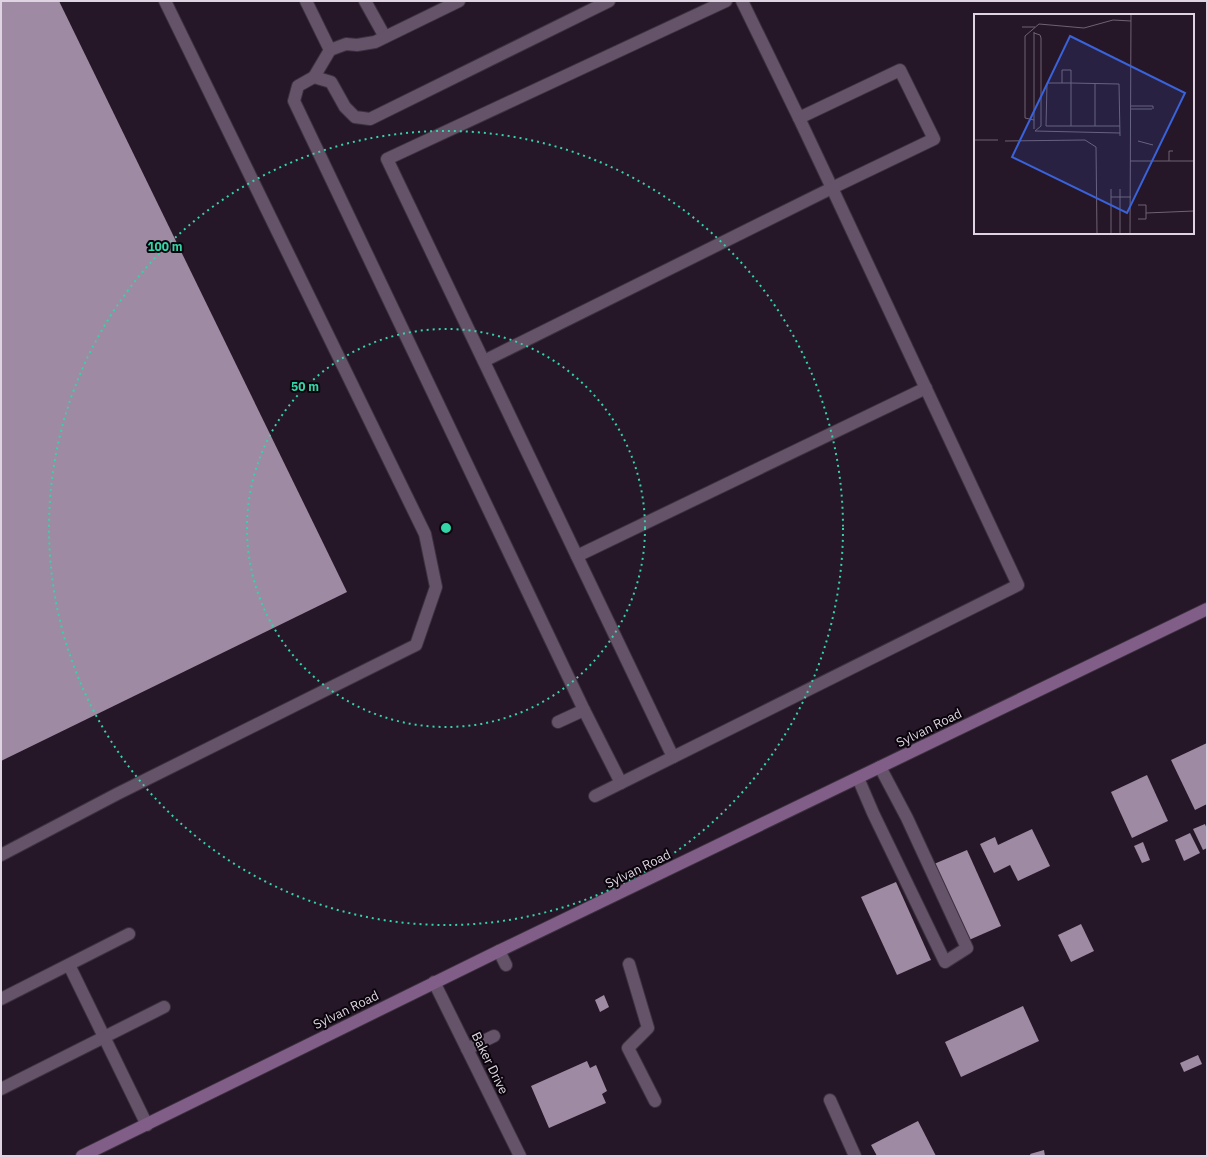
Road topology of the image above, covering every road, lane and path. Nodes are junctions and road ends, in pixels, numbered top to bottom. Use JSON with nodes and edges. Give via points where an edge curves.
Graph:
{"nodes":[{"id":1,"x":165,"y":1,"type":"edge"},
{"id":2,"x":306,"y":1,"type":"edge"},
{"id":3,"x":365,"y":1,"type":"edge"},
{"id":4,"x":459,"y":1,"type":"edge"},
{"id":5,"x":608,"y":1,"type":"edge"},
{"id":6,"x":726,"y":1,"type":"edge"},
{"id":7,"x":742,"y":1,"type":"edge"},
{"id":8,"x":385,"y":37,"type":"junction"},
{"id":9,"x":330,"y":50,"type":"junction"},
{"id":10,"x":314,"y":77,"type":"junction"},
{"id":11,"x":799,"y":118,"type":"junction"},
{"id":12,"x":832,"y":188,"type":"junction"},
{"id":13,"x":484,"y":361,"type":"junction"},
{"id":14,"x":926,"y":388,"type":"junction"},
{"id":15,"x":577,"y":556,"type":"junction"},
{"id":16,"x":1207,"y":609,"type":"edge"},
{"id":17,"x":584,"y":710,"type":"junction"},
{"id":18,"x":558,"y":722,"type":"dead end"},
{"id":19,"x":673,"y":756,"type":"junction"},
{"id":20,"x":880,"y":767,"type":"junction"},
{"id":21,"x":858,"y":778,"type":"junction"},
{"id":22,"x":621,"y":783,"type":"junction"},
{"id":23,"x":595,"y":796,"type":"dead end"},
{"id":24,"x":1,"y":855,"type":"edge"},
{"id":25,"x":129,"y":934,"type":"dead end"},
{"id":26,"x":500,"y":951,"type":"junction"},
{"id":27,"x":629,"y":964,"type":"dead end"},
{"id":28,"x":69,"y":965,"type":"junction"},
{"id":29,"x":506,"y":965,"type":"dead end"},
{"id":30,"x":434,"y":982,"type":"junction"},
{"id":31,"x":1,"y":999,"type":"edge"},
{"id":32,"x":164,"y":1007,"type":"dead end"},
{"id":33,"x":494,"y":1036,"type":"dead end"},
{"id":34,"x":104,"y":1038,"type":"junction"},
{"id":35,"x":467,"y":1049,"type":"junction"},
{"id":36,"x":1,"y":1089,"type":"edge"},
{"id":37,"x":830,"y":1100,"type":"dead end"},
{"id":38,"x":655,"y":1101,"type":"dead end"},
{"id":39,"x":147,"y":1125,"type":"junction"},
{"id":40,"x":82,"y":1156,"type":"edge"},
{"id":41,"x":520,"y":1156,"type":"edge"},
{"id":42,"x":855,"y":1156,"type":"edge"}],
"edges":[{"from":1,"to":24,"type":"street","via":[[425,534],[436,587],[416,645]]},
{"from":2,"to":9,"type":"street"},
{"from":3,"to":8,"type":"street"},
{"from":4,"to":8,"type":"street"},
{"from":5,"to":10,"type":"street","via":[[370,119],[355,117],[345,107],[331,82]]},
{"from":6,"to":13,"type":"street","via":[[387,159]]},
{"from":7,"to":11,"type":"street"},
{"from":8,"to":9,"type":"street","via":[[375,42],[346,44]]},
{"from":9,"to":10,"type":"street"},
{"from":10,"to":17,"type":"street","via":[[298,86],[294,101]]},
{"from":11,"to":12,"type":"street"},
{"from":11,"to":12,"type":"street","via":[[900,70],[934,139]]},
{"from":12,"to":13,"type":"street"},
{"from":12,"to":14,"type":"street"},
{"from":13,"to":15,"type":"street"},
{"from":14,"to":15,"type":"street"},
{"from":14,"to":19,"type":"street","via":[[1018,585]]},
{"from":15,"to":19,"type":"street"},
{"from":16,"to":20,"type":"main road","name":"Sylvan Road"},
{"from":17,"to":18,"type":"street"},
{"from":17,"to":22,"type":"street"},
{"from":19,"to":22,"type":"street"},
{"from":20,"to":21,"type":"main road","name":"Sylvan Road"},
{"from":20,"to":21,"type":"street","via":[[907,818],[967,948],[945,962]]},
{"from":21,"to":26,"type":"main road","name":"Sylvan Road"},
{"from":22,"to":23,"type":"street"},
{"from":25,"to":28,"type":"street"},
{"from":26,"to":29,"type":"street"},
{"from":26,"to":30,"type":"main road","name":"Sylvan Road"},
{"from":27,"to":38,"type":"street","via":[[648,1028],[628,1048]]},
{"from":28,"to":31,"type":"street"},
{"from":28,"to":34,"type":"street"},
{"from":30,"to":35,"type":"street","name":"Baker Drive"},
{"from":30,"to":39,"type":"main road","name":"Sylvan Road"},
{"from":32,"to":34,"type":"street"},
{"from":33,"to":35,"type":"street"},
{"from":34,"to":36,"type":"street"},
{"from":34,"to":39,"type":"street"},
{"from":35,"to":41,"type":"street","name":"Baker Drive"},
{"from":37,"to":42,"type":"street"},
{"from":39,"to":40,"type":"main road","name":"Sylvan Road"}]}
